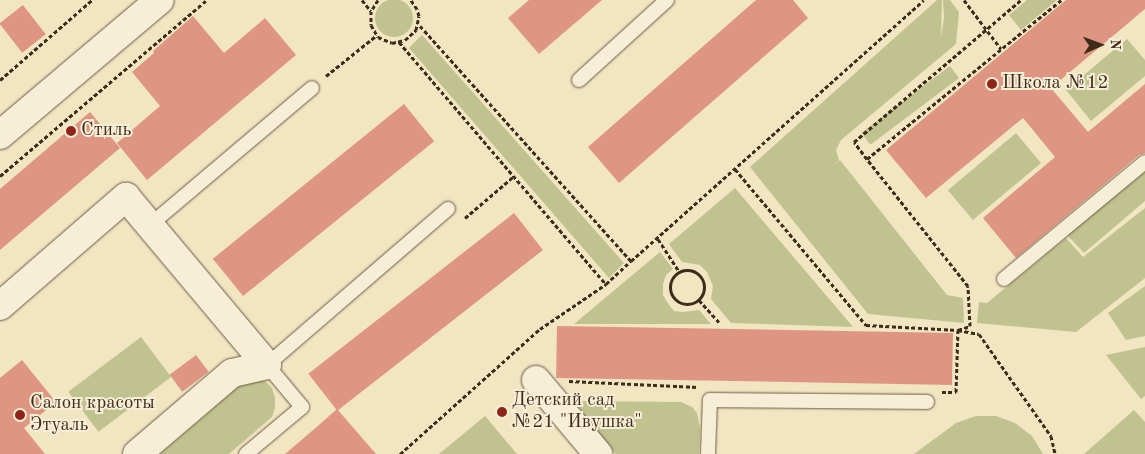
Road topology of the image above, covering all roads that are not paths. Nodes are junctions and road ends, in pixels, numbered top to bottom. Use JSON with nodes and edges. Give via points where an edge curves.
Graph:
{"nodes":[{"id":1,"x":160,"y":0,"type":"edge"},
{"id":2,"x":667,"y":0,"type":"edge"},
{"id":3,"x":579,"y":80,"type":"dead end"},
{"id":4,"x":312,"y":88,"type":"road end"},
{"id":5,"x":0,"y":135,"type":"edge"},
{"id":6,"x":1145,"y":162,"type":"edge"},
{"id":7,"x":448,"y":209,"type":"dead end"},
{"id":8,"x":150,"y":225,"type":"junction"},
{"id":9,"x":1004,"y":280,"type":"dead end"},
{"id":10,"x":0,"y":306,"type":"edge"},
{"id":11,"x":267,"y":366,"type":"junction"},
{"id":12,"x":536,"y":380,"type":"road end"},
{"id":13,"x":927,"y":402,"type":"dead end"},
{"id":14,"x":137,"y":454,"type":"edge"},
{"id":15,"x":246,"y":454,"type":"edge"},
{"id":16,"x":598,"y":454,"type":"edge"},
{"id":17,"x":708,"y":454,"type":"edge"}],
"edges":[{"from":1,"to":5,"type":"street"},
{"from":2,"to":3,"type":"lane"},
{"from":4,"to":8,"type":"lane"},
{"from":6,"to":9,"type":"lane"},
{"from":7,"to":11,"type":"lane"},
{"from":8,"to":10,"type":"street","via":[[126,198]]},
{"from":8,"to":11,"type":"street"},
{"from":11,"to":14,"type":"street","via":[[232,373]]},
{"from":11,"to":15,"type":"lane","via":[[302,407]]},
{"from":12,"to":16,"type":"street"},
{"from":13,"to":17,"type":"lane","via":[[710,400]]}]}
